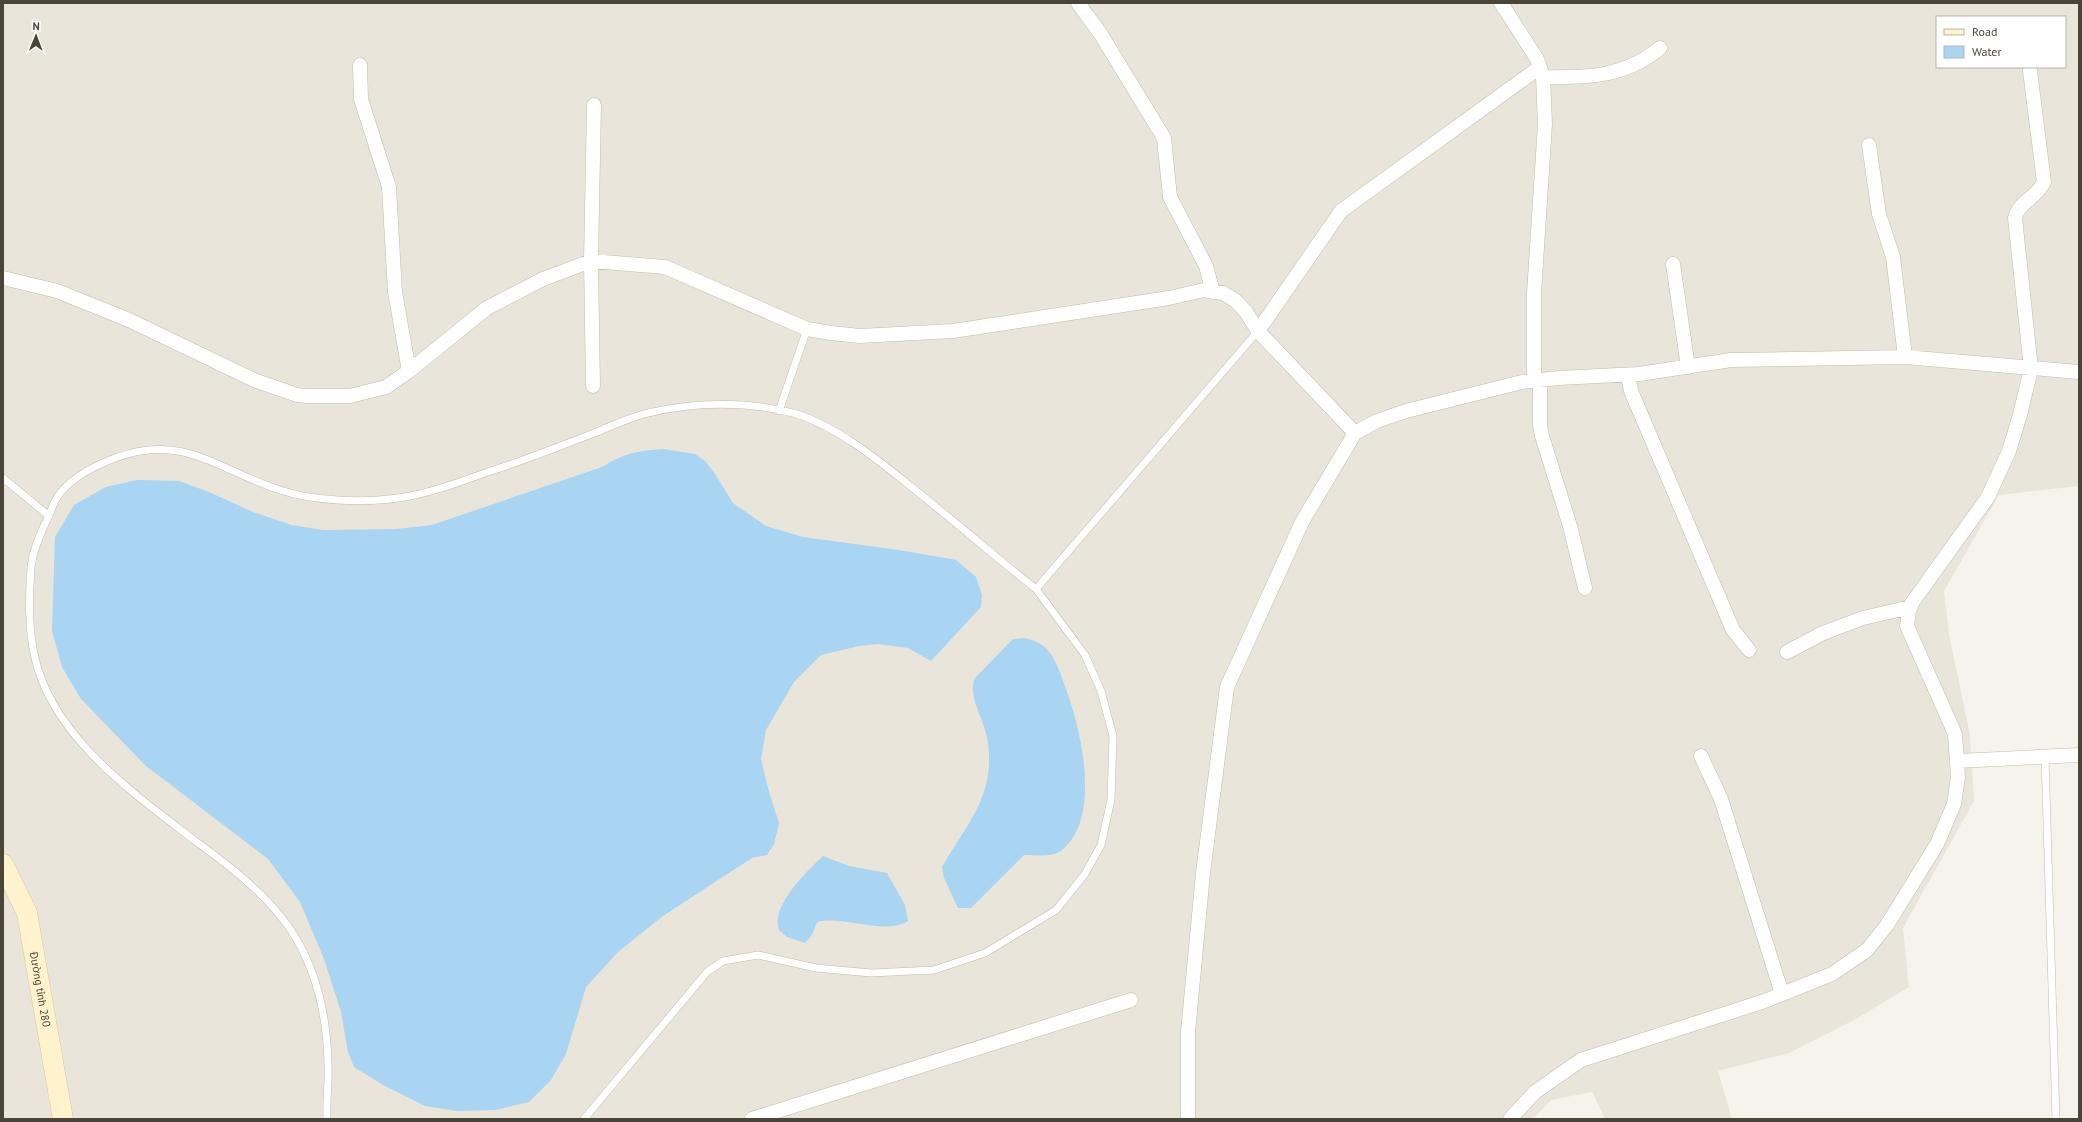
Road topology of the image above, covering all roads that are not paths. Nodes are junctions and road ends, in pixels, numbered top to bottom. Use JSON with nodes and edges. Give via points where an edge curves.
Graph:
{"nodes":[{"id":1,"x":1078,"y":3,"type":"edge"},
{"id":2,"x":1501,"y":3,"type":"edge"},
{"id":3,"x":1660,"y":48,"type":"dead end"},
{"id":4,"x":360,"y":65,"type":"dead end"},
{"id":5,"x":2030,"y":71,"type":"dead end"},
{"id":6,"x":1542,"y":72,"type":"junction"},
{"id":7,"x":594,"y":106,"type":"dead end"},
{"id":8,"x":1870,"y":145,"type":"dead end"},
{"id":9,"x":591,"y":261,"type":"junction"},
{"id":10,"x":1673,"y":264,"type":"dead end"},
{"id":11,"x":3,"y":278,"type":"edge"},
{"id":12,"x":1213,"y":292,"type":"junction"},
{"id":13,"x":807,"y":329,"type":"junction"},
{"id":14,"x":1258,"y":331,"type":"junction"},
{"id":15,"x":1905,"y":357,"type":"junction"},
{"id":16,"x":1688,"y":367,"type":"junction"},
{"id":17,"x":2031,"y":369,"type":"junction"},
{"id":18,"x":409,"y":371,"type":"junction"},
{"id":19,"x":2079,"y":372,"type":"edge"},
{"id":20,"x":1628,"y":375,"type":"junction"},
{"id":21,"x":1537,"y":380,"type":"junction"},
{"id":22,"x":593,"y":386,"type":"dead end"},
{"id":23,"x":779,"y":411,"type":"junction"},
{"id":24,"x":1355,"y":433,"type":"junction"},
{"id":25,"x":3,"y":478,"type":"edge"},
{"id":26,"x":50,"y":516,"type":"junction"},
{"id":27,"x":1585,"y":588,"type":"dead end"},
{"id":28,"x":1036,"y":589,"type":"junction"},
{"id":29,"x":1911,"y":606,"type":"junction"},
{"id":30,"x":1748,"y":650,"type":"dead end"},
{"id":31,"x":1787,"y":652,"type":"dead end"},
{"id":32,"x":2079,"y":755,"type":"edge"},
{"id":33,"x":1701,"y":756,"type":"dead end"},
{"id":34,"x":2045,"y":757,"type":"junction"},
{"id":35,"x":1958,"y":761,"type":"junction"},
{"id":36,"x":3,"y":864,"type":"edge"},
{"id":37,"x":1782,"y":994,"type":"junction"},
{"id":38,"x":1131,"y":1000,"type":"dead end"},
{"id":39,"x":63,"y":1119,"type":"edge"},
{"id":40,"x":327,"y":1119,"type":"edge"},
{"id":41,"x":584,"y":1119,"type":"edge"},
{"id":42,"x":752,"y":1119,"type":"edge"},
{"id":43,"x":1188,"y":1119,"type":"edge"},
{"id":44,"x":1510,"y":1119,"type":"edge"},
{"id":45,"x":2056,"y":1119,"type":"edge"}],
"edges":[{"from":1,"to":12,"type":"street","via":[[1100,32],[1164,138],[1170,197],[1206,266]]},
{"from":2,"to":6,"type":"street","via":[[1537,59]]},
{"from":3,"to":6,"type":"street","via":[[1645,60],[1618,71],[1580,78]]},
{"from":4,"to":18,"type":"street","via":[[362,99],[389,187],[395,292]]},
{"from":5,"to":17,"type":"street","via":[[2044,182],[2039,192],[2017,209],[2015,218]]},
{"from":6,"to":14,"type":"street","via":[[1341,211]]},
{"from":6,"to":21,"type":"street","via":[[1544,124],[1534,293]]},
{"from":7,"to":9,"type":"street"},
{"from":8,"to":15,"type":"street","via":[[1879,214],[1893,257]]},
{"from":9,"to":13,"type":"street","via":[[665,267]]},
{"from":9,"to":18,"type":"street","via":[[543,278],[486,308]]},
{"from":9,"to":22,"type":"street"},
{"from":10,"to":16,"type":"street"},
{"from":11,"to":18,"type":"street","via":[[57,291],[129,320],[254,380],[297,395],[350,396],[386,387]]},
{"from":12,"to":13,"type":"street","via":[[1204,290],[1037,320],[923,334],[860,336]]},
{"from":12,"to":14,"type":"street","via":[[1223,293],[1236,301]]},
{"from":13,"to":23,"type":"lane"},
{"from":14,"to":24,"type":"street"},
{"from":14,"to":28,"type":"lane"},
{"from":15,"to":16,"type":"street","via":[[1755,359]]},
{"from":15,"to":17,"type":"street"},
{"from":16,"to":20,"type":"street"},
{"from":17,"to":19,"type":"street"},
{"from":17,"to":29,"type":"street","via":[[2009,451],[1988,497]]},
{"from":20,"to":21,"type":"street"},
{"from":20,"to":30,"type":"street","via":[[1631,391],[1733,630]]},
{"from":21,"to":24,"type":"street","via":[[1406,411],[1377,421]]},
{"from":21,"to":27,"type":"street","via":[[1542,436],[1570,526]]},
{"from":23,"to":26,"type":"lane","via":[[742,404],[692,406],[646,413],[448,486],[397,498],[314,497],[280,491],[193,453],[152,448],[116,457],[80,475],[58,496]]},
{"from":23,"to":28,"type":"lane","via":[[796,413],[844,436],[892,471]]},
{"from":24,"to":43,"type":"street","via":[[1302,522],[1227,687],[1203,873],[1188,1032]]},
{"from":25,"to":26,"type":"lane"},
{"from":26,"to":40,"type":"lane","via":[[33,551],[29,590],[29,627],[36,662],[47,691],[69,728],[91,754],[152,808],[222,860],[270,903],[291,929],[313,974],[325,1020],[329,1066]]},
{"from":28,"to":41,"type":"lane","via":[[1085,655],[1101,691],[1113,736],[1111,800],[1101,845],[1085,874],[1056,910],[985,952],[934,970],[871,973],[816,968],[758,955],[723,961],[707,972]]},
{"from":29,"to":31,"type":"street","via":[[1863,618],[1823,633]]},
{"from":29,"to":35,"type":"street","via":[[1907,626],[1948,715],[1955,734]]},
{"from":32,"to":34,"type":"street"},
{"from":33,"to":37,"type":"street","via":[[1721,799]]},
{"from":34,"to":35,"type":"street"},
{"from":34,"to":45,"type":"lane"},
{"from":35,"to":37,"type":"street","via":[[1954,804],[1937,844],[1888,925],[1867,950],[1849,964],[1832,974]]},
{"from":36,"to":39,"type":"main road","name":"Đường tỉnh 280","via":[[27,912]]},
{"from":37,"to":44,"type":"street","via":[[1581,1060],[1535,1092]]},
{"from":38,"to":42,"type":"street"}]}
